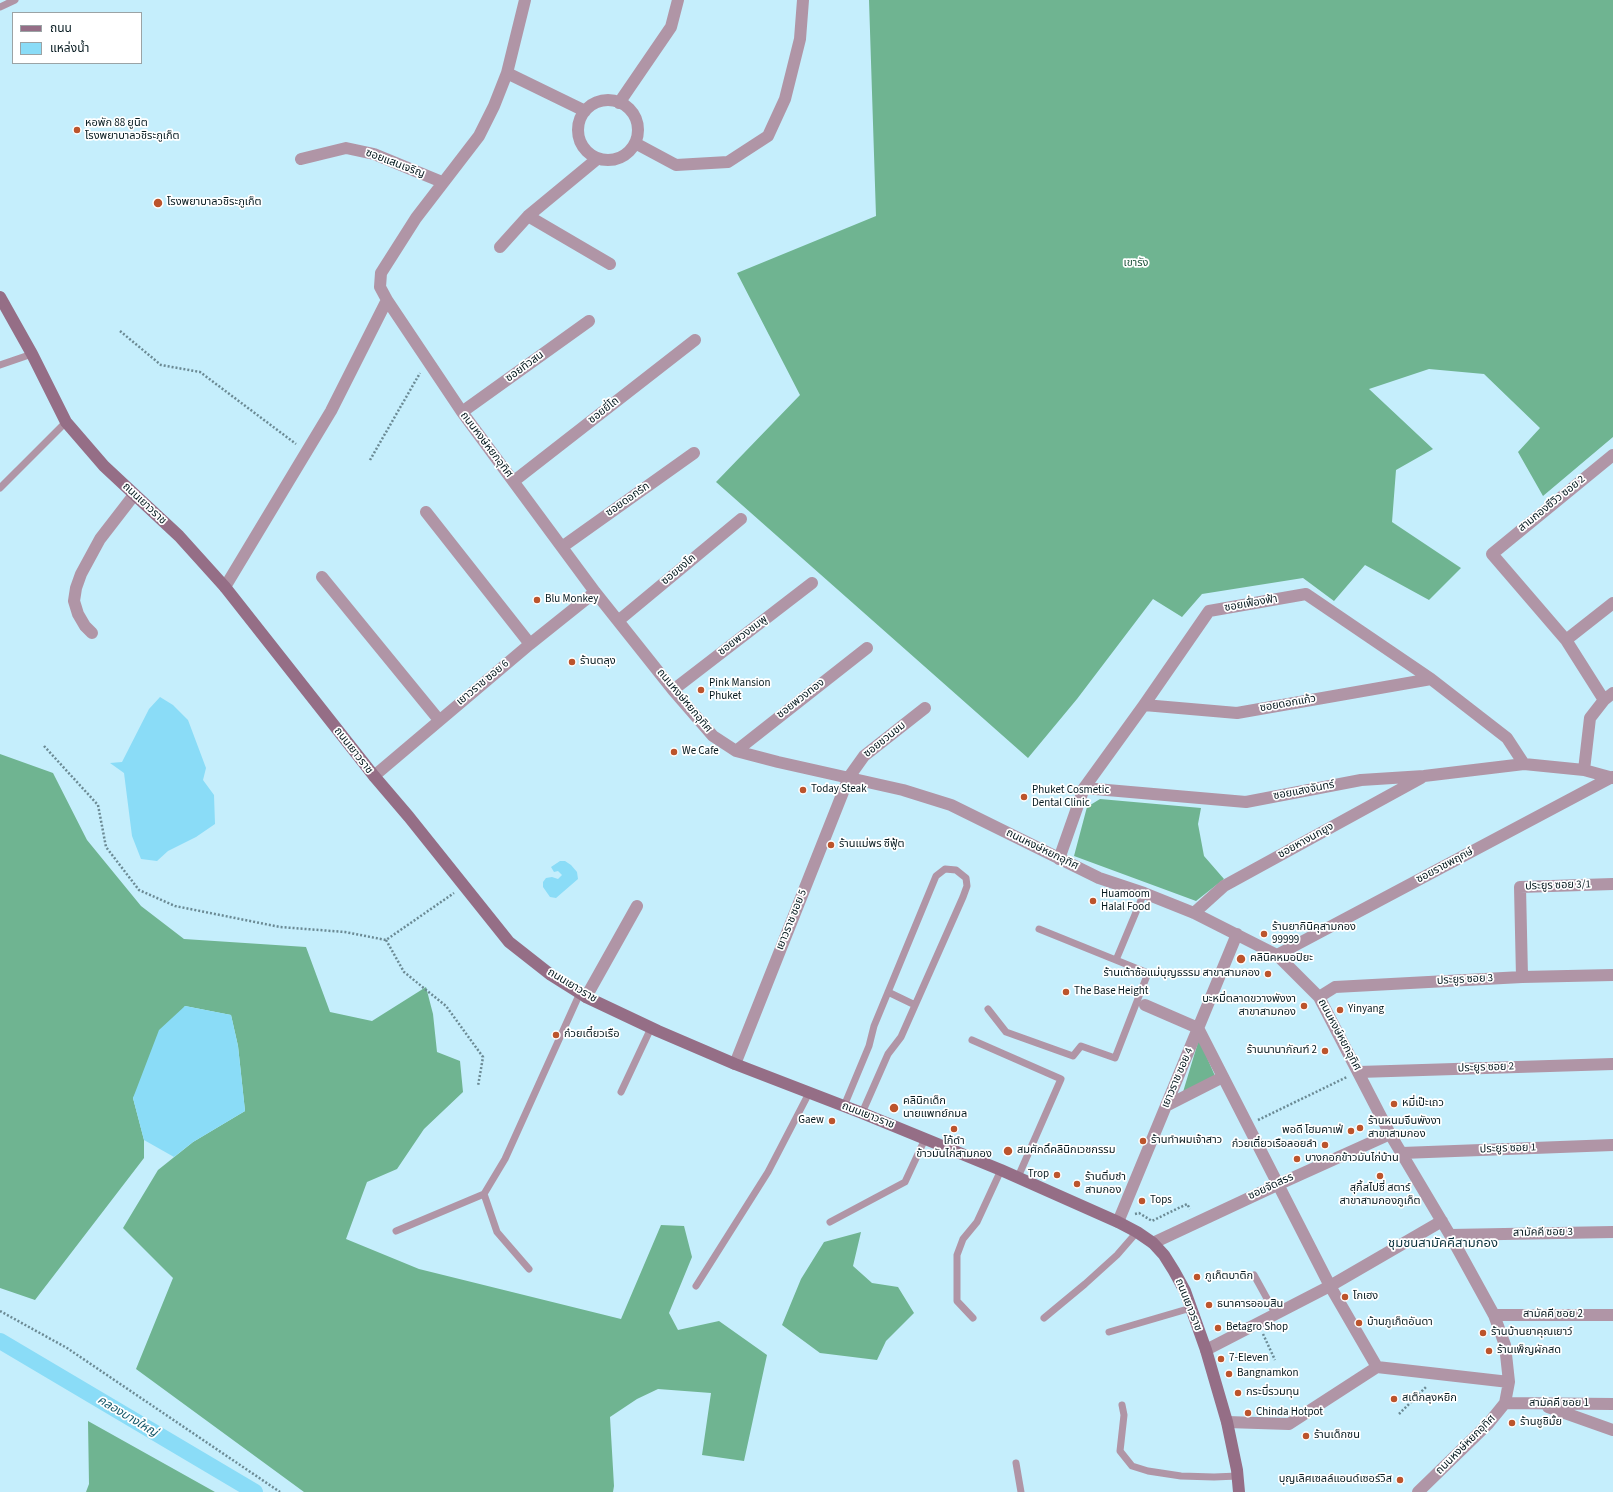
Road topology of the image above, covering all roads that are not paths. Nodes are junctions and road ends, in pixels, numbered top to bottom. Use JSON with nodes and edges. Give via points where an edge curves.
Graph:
{"nodes":[{"id":1,"x":15,"y":0,"type":"edge"},
{"id":2,"x":525,"y":0,"type":"edge"},
{"id":3,"x":678,"y":0,"type":"edge"},
{"id":4,"x":804,"y":0,"type":"edge"},
{"id":5,"x":0,"y":7,"type":"edge"},
{"id":6,"x":507,"y":73,"type":"junction"},
{"id":7,"x":620,"y":103,"type":"junction"},
{"id":8,"x":585,"y":111,"type":"junction"},
{"id":9,"x":635,"y":144,"type":"junction"},
{"id":10,"x":301,"y":158,"type":"dead end"},
{"id":11,"x":597,"y":159,"type":"junction"},
{"id":12,"x":442,"y":182,"type":"junction"},
{"id":13,"x":528,"y":216,"type":"junction"},
{"id":14,"x":500,"y":247,"type":"dead end"},
{"id":15,"x":610,"y":264,"type":"dead end"},
{"id":16,"x":0,"y":297,"type":"edge"},
{"id":17,"x":387,"y":300,"type":"junction"},
{"id":18,"x":589,"y":321,"type":"dead end"},
{"id":19,"x":695,"y":340,"type":"dead end"},
{"id":20,"x":32,"y":354,"type":"junction"},
{"id":21,"x":0,"y":365,"type":"edge"},
{"id":22,"x":462,"y":412,"type":"junction"},
{"id":23,"x":66,"y":422,"type":"junction"},
{"id":24,"x":694,"y":453,"type":"dead end"},
{"id":25,"x":1613,"y":455,"type":"edge"},
{"id":26,"x":514,"y":481,"type":"junction"},
{"id":27,"x":0,"y":488,"type":"edge"},
{"id":28,"x":134,"y":495,"type":"junction"},
{"id":29,"x":426,"y":512,"type":"dead end"},
{"id":30,"x":741,"y":519,"type":"dead end"},
{"id":31,"x":562,"y":547,"type":"junction"},
{"id":32,"x":322,"y":577,"type":"dead end"},
{"id":33,"x":812,"y":583,"type":"dead end"},
{"id":34,"x":226,"y":587,"type":"junction"},
{"id":35,"x":595,"y":592,"type":"junction"},
{"id":36,"x":1613,"y":603,"type":"edge"},
{"id":37,"x":618,"y":621,"type":"junction"},
{"id":38,"x":92,"y":632,"type":"dead end"},
{"id":39,"x":1566,"y":640,"type":"junction"},
{"id":40,"x":530,"y":644,"type":"junction"},
{"id":41,"x":867,"y":648,"type":"dead end"},
{"id":42,"x":1431,"y":679,"type":"junction"},
{"id":43,"x":673,"y":690,"type":"junction"},
{"id":44,"x":1609,"y":696,"type":"edge"},
{"id":45,"x":1144,"y":705,"type":"junction"},
{"id":46,"x":926,"y":708,"type":"dead end"},
{"id":47,"x":439,"y":720,"type":"junction"},
{"id":48,"x":736,"y":751,"type":"junction"},
{"id":49,"x":1524,"y":764,"type":"junction"},
{"id":50,"x":1584,"y":770,"type":"junction"},
{"id":51,"x":374,"y":776,"type":"junction"},
{"id":52,"x":1424,"y":776,"type":"junction"},
{"id":53,"x":849,"y":777,"type":"junction"},
{"id":54,"x":1613,"y":778,"type":"edge"},
{"id":55,"x":1084,"y":788,"type":"junction"},
{"id":56,"x":1059,"y":859,"type":"junction"},
{"id":57,"x":1613,"y":884,"type":"edge"},
{"id":58,"x":1144,"y":893,"type":"junction"},
{"id":59,"x":637,"y":906,"type":"dead end"},
{"id":60,"x":1194,"y":913,"type":"junction"},
{"id":61,"x":1039,"y":929,"type":"dead end"},
{"id":62,"x":1237,"y":934,"type":"junction"},
{"id":63,"x":1277,"y":955,"type":"junction"},
{"id":64,"x":1116,"y":960,"type":"junction"},
{"id":65,"x":1613,"y":975,"type":"edge"},
{"id":66,"x":1522,"y":977,"type":"junction"},
{"id":67,"x":888,"y":992,"type":"junction"},
{"id":68,"x":583,"y":995,"type":"junction"},
{"id":69,"x":1319,"y":997,"type":"junction"},
{"id":70,"x":915,"y":1005,"type":"junction"},
{"id":71,"x":1145,"y":1005,"type":"dead end"},
{"id":72,"x":988,"y":1008,"type":"dead end"},
{"id":73,"x":651,"y":1028,"type":"junction"},
{"id":74,"x":1198,"y":1028,"type":"junction"},
{"id":75,"x":972,"y":1040,"type":"dead end"},
{"id":76,"x":735,"y":1064,"type":"junction"},
{"id":77,"x":1613,"y":1064,"type":"edge"},
{"id":78,"x":1359,"y":1072,"type":"junction"},
{"id":79,"x":1223,"y":1077,"type":"junction"},
{"id":80,"x":621,"y":1092,"type":"dead end"},
{"id":81,"x":809,"y":1093,"type":"junction"},
{"id":82,"x":844,"y":1106,"type":"junction"},
{"id":83,"x":1166,"y":1106,"type":"junction"},
{"id":84,"x":862,"y":1113,"type":"junction"},
{"id":85,"x":1390,"y":1134,"type":"junction"},
{"id":86,"x":925,"y":1139,"type":"junction"},
{"id":87,"x":1613,"y":1145,"type":"edge"},
{"id":88,"x":1402,"y":1153,"type":"junction"},
{"id":89,"x":1001,"y":1170,"type":"junction"},
{"id":90,"x":1018,"y":1177,"type":"junction"},
{"id":91,"x":1277,"y":1185,"type":"junction"},
{"id":92,"x":484,"y":1194,"type":"junction"},
{"id":93,"x":1442,"y":1221,"type":"junction"},
{"id":94,"x":830,"y":1222,"type":"dead end"},
{"id":95,"x":1118,"y":1222,"type":"junction"},
{"id":96,"x":396,"y":1231,"type":"dead end"},
{"id":97,"x":1137,"y":1232,"type":"junction"},
{"id":98,"x":1613,"y":1232,"type":"edge"},
{"id":99,"x":1450,"y":1235,"type":"junction"},
{"id":100,"x":1153,"y":1243,"type":"junction"},
{"id":101,"x":529,"y":1269,"type":"dead end"},
{"id":102,"x":1254,"y":1275,"type":"dead end"},
{"id":103,"x":696,"y":1286,"type":"dead end"},
{"id":104,"x":1330,"y":1286,"type":"junction"},
{"id":105,"x":1191,"y":1308,"type":"junction"},
{"id":106,"x":1275,"y":1313,"type":"junction"},
{"id":107,"x":1494,"y":1315,"type":"junction"},
{"id":108,"x":1613,"y":1315,"type":"edge"},
{"id":109,"x":973,"y":1318,"type":"dead end"},
{"id":110,"x":1044,"y":1318,"type":"dead end"},
{"id":111,"x":1109,"y":1332,"type":"dead end"},
{"id":112,"x":1206,"y":1350,"type":"junction"},
{"id":113,"x":1377,"y":1367,"type":"junction"},
{"id":114,"x":1509,"y":1382,"type":"junction"},
{"id":115,"x":1505,"y":1403,"type":"junction"},
{"id":116,"x":1539,"y":1404,"type":"junction"},
{"id":117,"x":1613,"y":1404,"type":"edge"},
{"id":118,"x":1122,"y":1405,"type":"dead end"},
{"id":119,"x":1227,"y":1422,"type":"junction"},
{"id":120,"x":1613,"y":1430,"type":"edge"},
{"id":121,"x":1016,"y":1463,"type":"dead end"},
{"id":122,"x":1238,"y":1476,"type":"junction"},
{"id":123,"x":1021,"y":1492,"type":"edge"},
{"id":124,"x":1240,"y":1492,"type":"edge"},
{"id":125,"x":1418,"y":1492,"type":"edge"}],
"edges":[{"from":1,"to":5,"type":"lane"},
{"from":2,"to":6,"type":"street","name":"ถนนหงษ์หยกอุทิศ"},
{"from":3,"to":7,"type":"street","via":[[672,27]]},
{"from":4,"to":9,"type":"street","via":[[800,39],[785,99],[768,136],[728,162],[684,165],[676,165]]},
{"from":6,"to":8,"type":"street"},
{"from":6,"to":12,"type":"street","name":"ถนนหงษ์หยกอุทิศ","via":[[479,136]]},
{"from":7,"to":8,"type":"street","via":[[603,100]]},
{"from":7,"to":9,"type":"street","via":[[635,116],[638,126]]},
{"from":8,"to":11,"type":"street","via":[[578,128],[578,138],[583,148]]},
{"from":9,"to":11,"type":"street","via":[[624,156],[614,160]]},
{"from":10,"to":12,"type":"street","name":"ซอยแสนเจริญ","via":[[346,148],[374,154]]},
{"from":11,"to":13,"type":"street"},
{"from":12,"to":17,"type":"street","name":"ถนนหงษ์หยกอุทิศ","via":[[381,273],[380,287]]},
{"from":13,"to":14,"type":"street"},
{"from":13,"to":15,"type":"street"},
{"from":16,"to":20,"type":"main road","name":"ถนนเยาวราช"},
{"from":17,"to":22,"type":"street","name":"ถนนหงษ์หยกอุทิศ"},
{"from":17,"to":34,"type":"street","via":[[331,411]]},
{"from":18,"to":22,"type":"street","name":"ซอยทิวสน"},
{"from":19,"to":26,"type":"street","name":"ซอยยี่โถ"},
{"from":20,"to":21,"type":"lane"},
{"from":20,"to":23,"type":"main road","name":"ถนนเยาวราช"},
{"from":22,"to":26,"type":"street","name":"ถนนหงษ์หยกอุทิศ"},
{"from":23,"to":27,"type":"lane"},
{"from":23,"to":28,"type":"main road","name":"ถนนเยาวราช","via":[[104,466]]},
{"from":24,"to":31,"type":"street","name":"ซอยดอกรัก"},
{"from":25,"to":39,"type":"street","name":"สามกองซีวิว ซอย 2","via":[[1492,554]]},
{"from":26,"to":31,"type":"street","name":"ถนนหงษ์หยกอุทิศ"},
{"from":28,"to":34,"type":"main road","name":"ถนนเยาวราช","via":[[179,536]]},
{"from":28,"to":38,"type":"street","via":[[100,539],[76,588],[74,601],[78,614]]},
{"from":29,"to":40,"type":"street"},
{"from":30,"to":37,"type":"street","name":"ซอยชงโค"},
{"from":31,"to":35,"type":"street","name":"ถนนหงษ์หยกอุทิศ"},
{"from":32,"to":47,"type":"street"},
{"from":33,"to":43,"type":"street","name":"ซอยพวงชมพู"},
{"from":34,"to":51,"type":"main road","name":"ถนนเยาวราช"},
{"from":35,"to":37,"type":"street","name":"ถนนหงษ์หยกอุทิศ"},
{"from":35,"to":40,"type":"street","name":"เยาวราช ซอย 6"},
{"from":36,"to":39,"type":"street"},
{"from":37,"to":43,"type":"street","name":"ถนนหงษ์หยกอุทิศ"},
{"from":39,"to":44,"type":"street"},
{"from":40,"to":47,"type":"street","name":"เยาวราช ซอย 6"},
{"from":41,"to":48,"type":"street","name":"ซอยพวงทอง"},
{"from":42,"to":45,"type":"street","name":"ซอยดอกแก้ว","via":[[1237,713]]},
{"from":42,"to":45,"type":"street","name":"ซอยเฟื่องฟ้า","via":[[1306,594],[1209,611]]},
{"from":42,"to":49,"type":"street","name":"ซอยเฟื่องฟ้า","via":[[1507,738]]},
{"from":43,"to":48,"type":"street","name":"ถนนหงษ์หยกอุทิศ","via":[[713,736]]},
{"from":44,"to":50,"type":"street","via":[[1590,718]]},
{"from":45,"to":55,"type":"street","name":"ซอยเฟื่องฟ้า"},
{"from":46,"to":53,"type":"street","name":"ซอยชวนชม","via":[[864,756]]},
{"from":47,"to":51,"type":"street","name":"เยาวราช ซอย 6"},
{"from":48,"to":53,"type":"street","name":"ถนนหงษ์หยกอุทิศ"},
{"from":49,"to":50,"type":"street","name":"ซอยแสงจันทร์"},
{"from":49,"to":52,"type":"street","name":"ซอยแสงจันทร์"},
{"from":50,"to":54,"type":"street","name":"ซอยแสงจันทร์"},
{"from":51,"to":68,"type":"main road","name":"ถนนเยาวราช","via":[[509,942],[551,975]]},
{"from":52,"to":55,"type":"street","name":"ซอยแสงจันทร์","via":[[1361,780],[1246,802]]},
{"from":52,"to":60,"type":"street","name":"ซอยหางนกยูง","via":[[1224,886]]},
{"from":53,"to":56,"type":"street","name":"ถนนหงษ์หยกอุทิศ","via":[[904,790],[951,805]]},
{"from":53,"to":76,"type":"street","name":"เยาวราช ซอย 5"},
{"from":54,"to":63,"type":"street","name":"ซอยราชพฤกษ์"},
{"from":55,"to":56,"type":"street","name":"ซอยเฟื่องฟ้า"},
{"from":56,"to":58,"type":"street","name":"ถนนหงษ์หยกอุทิศ","via":[[1099,878]]},
{"from":57,"to":66,"type":"street","name":"ประยูร ซอย 3/1","via":[[1520,887]]},
{"from":58,"to":60,"type":"street","name":"ถนนหงษ์หยกอุทิศ"},
{"from":58,"to":64,"type":"lane"},
{"from":59,"to":68,"type":"street"},
{"from":60,"to":62,"type":"street","name":"ถนนหงษ์หยกอุทิศ"},
{"from":61,"to":64,"type":"lane"},
{"from":62,"to":63,"type":"street","name":"ถนนหงษ์หยกอุทิศ"},
{"from":62,"to":74,"type":"street","name":"เยาวราช ซอย 4"},
{"from":63,"to":69,"type":"street","name":"ถนนหงษ์หยกอุทิศ"},
{"from":64,"to":72,"type":"lane","via":[[1148,973],[1115,1058],[1081,1046],[1073,1056],[1006,1032]]},
{"from":65,"to":66,"type":"street","name":"ประยูร ซอย 3"},
{"from":66,"to":69,"type":"street","name":"ประยูร ซอย 3","via":[[1336,987]]},
{"from":67,"to":70,"type":"lane"},
{"from":67,"to":70,"type":"lane","via":[[936,876],[945,869],[956,870],[966,878],[967,886]]},
{"from":67,"to":82,"type":"lane"},
{"from":68,"to":73,"type":"main road","name":"ถนนเยาวราช"},
{"from":68,"to":92,"type":"lane","via":[[505,1158]]},
{"from":69,"to":78,"type":"street","name":"ถนนหงษ์หยกอุทิศ"},
{"from":70,"to":84,"type":"lane","via":[[901,1037],[888,1054]]},
{"from":71,"to":74,"type":"street"},
{"from":73,"to":76,"type":"main road","name":"ถนนเยาวราช"},
{"from":73,"to":80,"type":"lane"},
{"from":74,"to":79,"type":"street"},
{"from":74,"to":83,"type":"street","name":"เยาวราช ซอย 4"},
{"from":75,"to":90,"type":"lane","via":[[1061,1079]]},
{"from":76,"to":81,"type":"main road","name":"ถนนเยาวราช"},
{"from":77,"to":78,"type":"street","name":"ประยูร ซอย 2"},
{"from":78,"to":85,"type":"street","name":"ถนนหงษ์หยกอุทิศ"},
{"from":79,"to":83,"type":"street"},
{"from":79,"to":91,"type":"street"},
{"from":81,"to":82,"type":"main road","name":"ถนนเยาวราช"},
{"from":81,"to":103,"type":"lane","via":[[768,1172]]},
{"from":82,"to":84,"type":"main road","name":"ถนนเยาวราช"},
{"from":83,"to":95,"type":"street","name":"เยาวราช ซอย 4"},
{"from":84,"to":86,"type":"main road","name":"ถนนเยาวราช"},
{"from":85,"to":88,"type":"street","name":"ถนนหงษ์หยกอุทิศ"},
{"from":85,"to":91,"type":"street","name":"ซอยจัดสรร"},
{"from":86,"to":89,"type":"main road","name":"ถนนเยาวราช"},
{"from":86,"to":94,"type":"lane","via":[[905,1182]]},
{"from":87,"to":88,"type":"street","name":"ประยูร ซอย 1"},
{"from":88,"to":93,"type":"street","name":"ถนนหงษ์หยกอุทิศ"},
{"from":89,"to":90,"type":"main road","name":"ถนนเยาวราช"},
{"from":89,"to":109,"type":"lane","via":[[977,1222],[963,1239],[957,1255],[957,1301]]},
{"from":90,"to":95,"type":"main road","name":"ถนนเยาวราช"},
{"from":91,"to":100,"type":"street","name":"ซอยจัดสรร"},
{"from":91,"to":104,"type":"street"},
{"from":92,"to":96,"type":"lane"},
{"from":92,"to":101,"type":"lane","via":[[497,1232]]},
{"from":93,"to":99,"type":"street","name":"ถนนหงษ์หยกอุทิศ"},
{"from":93,"to":104,"type":"street"},
{"from":95,"to":97,"type":"main road","name":"ถนนเยาวราช"},
{"from":97,"to":100,"type":"main road","name":"ถนนเยาวราช"},
{"from":97,"to":110,"type":"lane","via":[[1086,1284]]},
{"from":98,"to":99,"type":"street","name":"สามัคคี ซอย 3"},
{"from":99,"to":107,"type":"street","name":"ถนนหงษ์หยกอุทิศ"},
{"from":100,"to":105,"type":"main road","name":"ถนนเยาวราช","via":[[1174,1271]]},
{"from":102,"to":106,"type":"lane"},
{"from":104,"to":106,"type":"street"},
{"from":104,"to":113,"type":"street"},
{"from":105,"to":111,"type":"lane"},
{"from":105,"to":112,"type":"main road","name":"ถนนเยาวราช"},
{"from":106,"to":112,"type":"street"},
{"from":107,"to":108,"type":"street","name":"สามัคคี ซอย 2"},
{"from":107,"to":114,"type":"street","name":"ถนนหงษ์หยกอุทิศ","via":[[1505,1345]]},
{"from":112,"to":119,"type":"main road","name":"ถนนเยาวราช"},
{"from":113,"to":114,"type":"street"},
{"from":113,"to":119,"type":"street","via":[[1289,1424]]},
{"from":114,"to":115,"type":"street","name":"ถนนหงษ์หยกอุทิศ"},
{"from":115,"to":116,"type":"street","name":"สามัคคี ซอย 1"},
{"from":115,"to":125,"type":"street","name":"ถนนหงษ์หยกอุทิศ","via":[[1488,1424]]},
{"from":116,"to":117,"type":"street","name":"สามัคคี ซอย 1"},
{"from":116,"to":120,"type":"street"},
{"from":118,"to":122,"type":"lane","via":[[1124,1415],[1120,1451],[1132,1466],[1181,1476]]},
{"from":119,"to":122,"type":"main road","name":"ถนนเยาวราช"},
{"from":121,"to":123,"type":"lane"},
{"from":122,"to":124,"type":"main road","name":"ถนนเยาวราช"}]}
